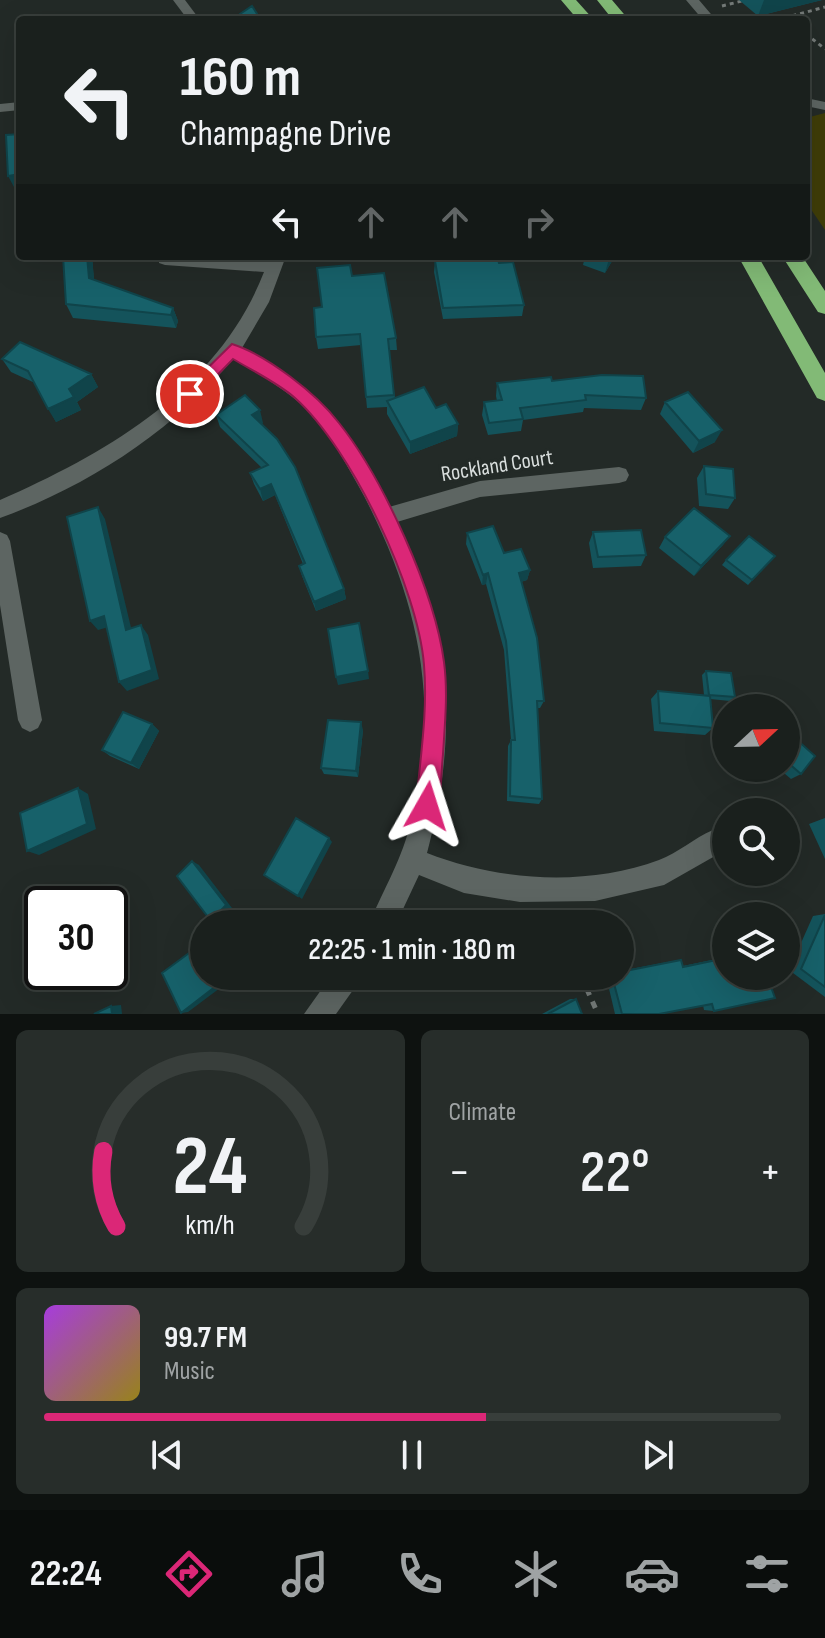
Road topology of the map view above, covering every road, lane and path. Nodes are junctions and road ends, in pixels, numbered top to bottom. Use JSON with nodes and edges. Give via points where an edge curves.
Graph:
{"nodes":[{"id":1,"x":568,"y":0,"type":"edge"},
{"id":2,"x":604,"y":0,"type":"edge"},
{"id":3,"x":692,"y":0,"type":"edge"},
{"id":4,"x":746,"y":0,"type":"edge"},
{"id":5,"x":722,"y":6,"type":"dead end"},
{"id":6,"x":825,"y":7,"type":"edge"},
{"id":7,"x":582,"y":16,"type":"edge"},
{"id":8,"x":618,"y":16,"type":"edge"},
{"id":9,"x":706,"y":16,"type":"edge"},
{"id":10,"x":796,"y":16,"type":"edge"},
{"id":11,"x":202,"y":260,"type":"edge"},
{"id":12,"x":750,"y":260,"type":"edge"},
{"id":13,"x":795,"y":260,"type":"edge"},
{"id":14,"x":276,"y":262,"type":"edge"},
{"id":15,"x":825,"y":307,"type":"edge"},
{"id":16,"x":232,"y":350,"type":"junction"},
{"id":17,"x":825,"y":392,"type":"edge"},
{"id":18,"x":619,"y":475,"type":"dead end"},
{"id":19,"x":0,"y":509,"type":"edge"},
{"id":20,"x":384,"y":517,"type":"junction"},
{"id":21,"x":0,"y":541,"type":"edge"},
{"id":22,"x":30,"y":720,"type":"dead end"},
{"id":23,"x":712,"y":844,"type":"edge"},
{"id":24,"x":412,"y":859,"type":"junction"},
{"id":25,"x":388,"y":910,"type":"edge"},
{"id":26,"x":338,"y":990,"type":"edge"},
{"id":27,"x":587,"y":990,"type":"edge"},
{"id":28,"x":318,"y":1014,"type":"edge"},
{"id":29,"x":598,"y":1014,"type":"edge"}],
"edges":[{"from":1,"to":7,"type":"highway"},
{"from":2,"to":8,"type":"highway"},
{"from":3,"to":9,"type":"street"},
{"from":4,"to":5,"type":"path"},
{"from":6,"to":10,"type":"path"},
{"from":11,"to":14,"type":"street"},
{"from":12,"to":17,"type":"highway"},
{"from":13,"to":15,"type":"highway"},
{"from":14,"to":16,"type":"street","via":[[265,297]]},
{"from":16,"to":19,"type":"street","via":[[207,379],[133,438],[81,472]]},
{"from":16,"to":20,"type":"street","via":[[300,392],[333,427]]},
{"from":18,"to":20,"type":"street","name":"Rockland Court","via":[[480,489]]},
{"from":20,"to":24,"type":"street","via":[[425,616],[434,663],[436,713],[427,806]]},
{"from":21,"to":22,"type":"street"},
{"from":23,"to":24,"type":"street","via":[[664,872],[595,888],[520,889],[464,880]]},
{"from":24,"to":25,"type":"street"},
{"from":26,"to":28,"type":"street"},
{"from":27,"to":29,"type":"path"}]}
